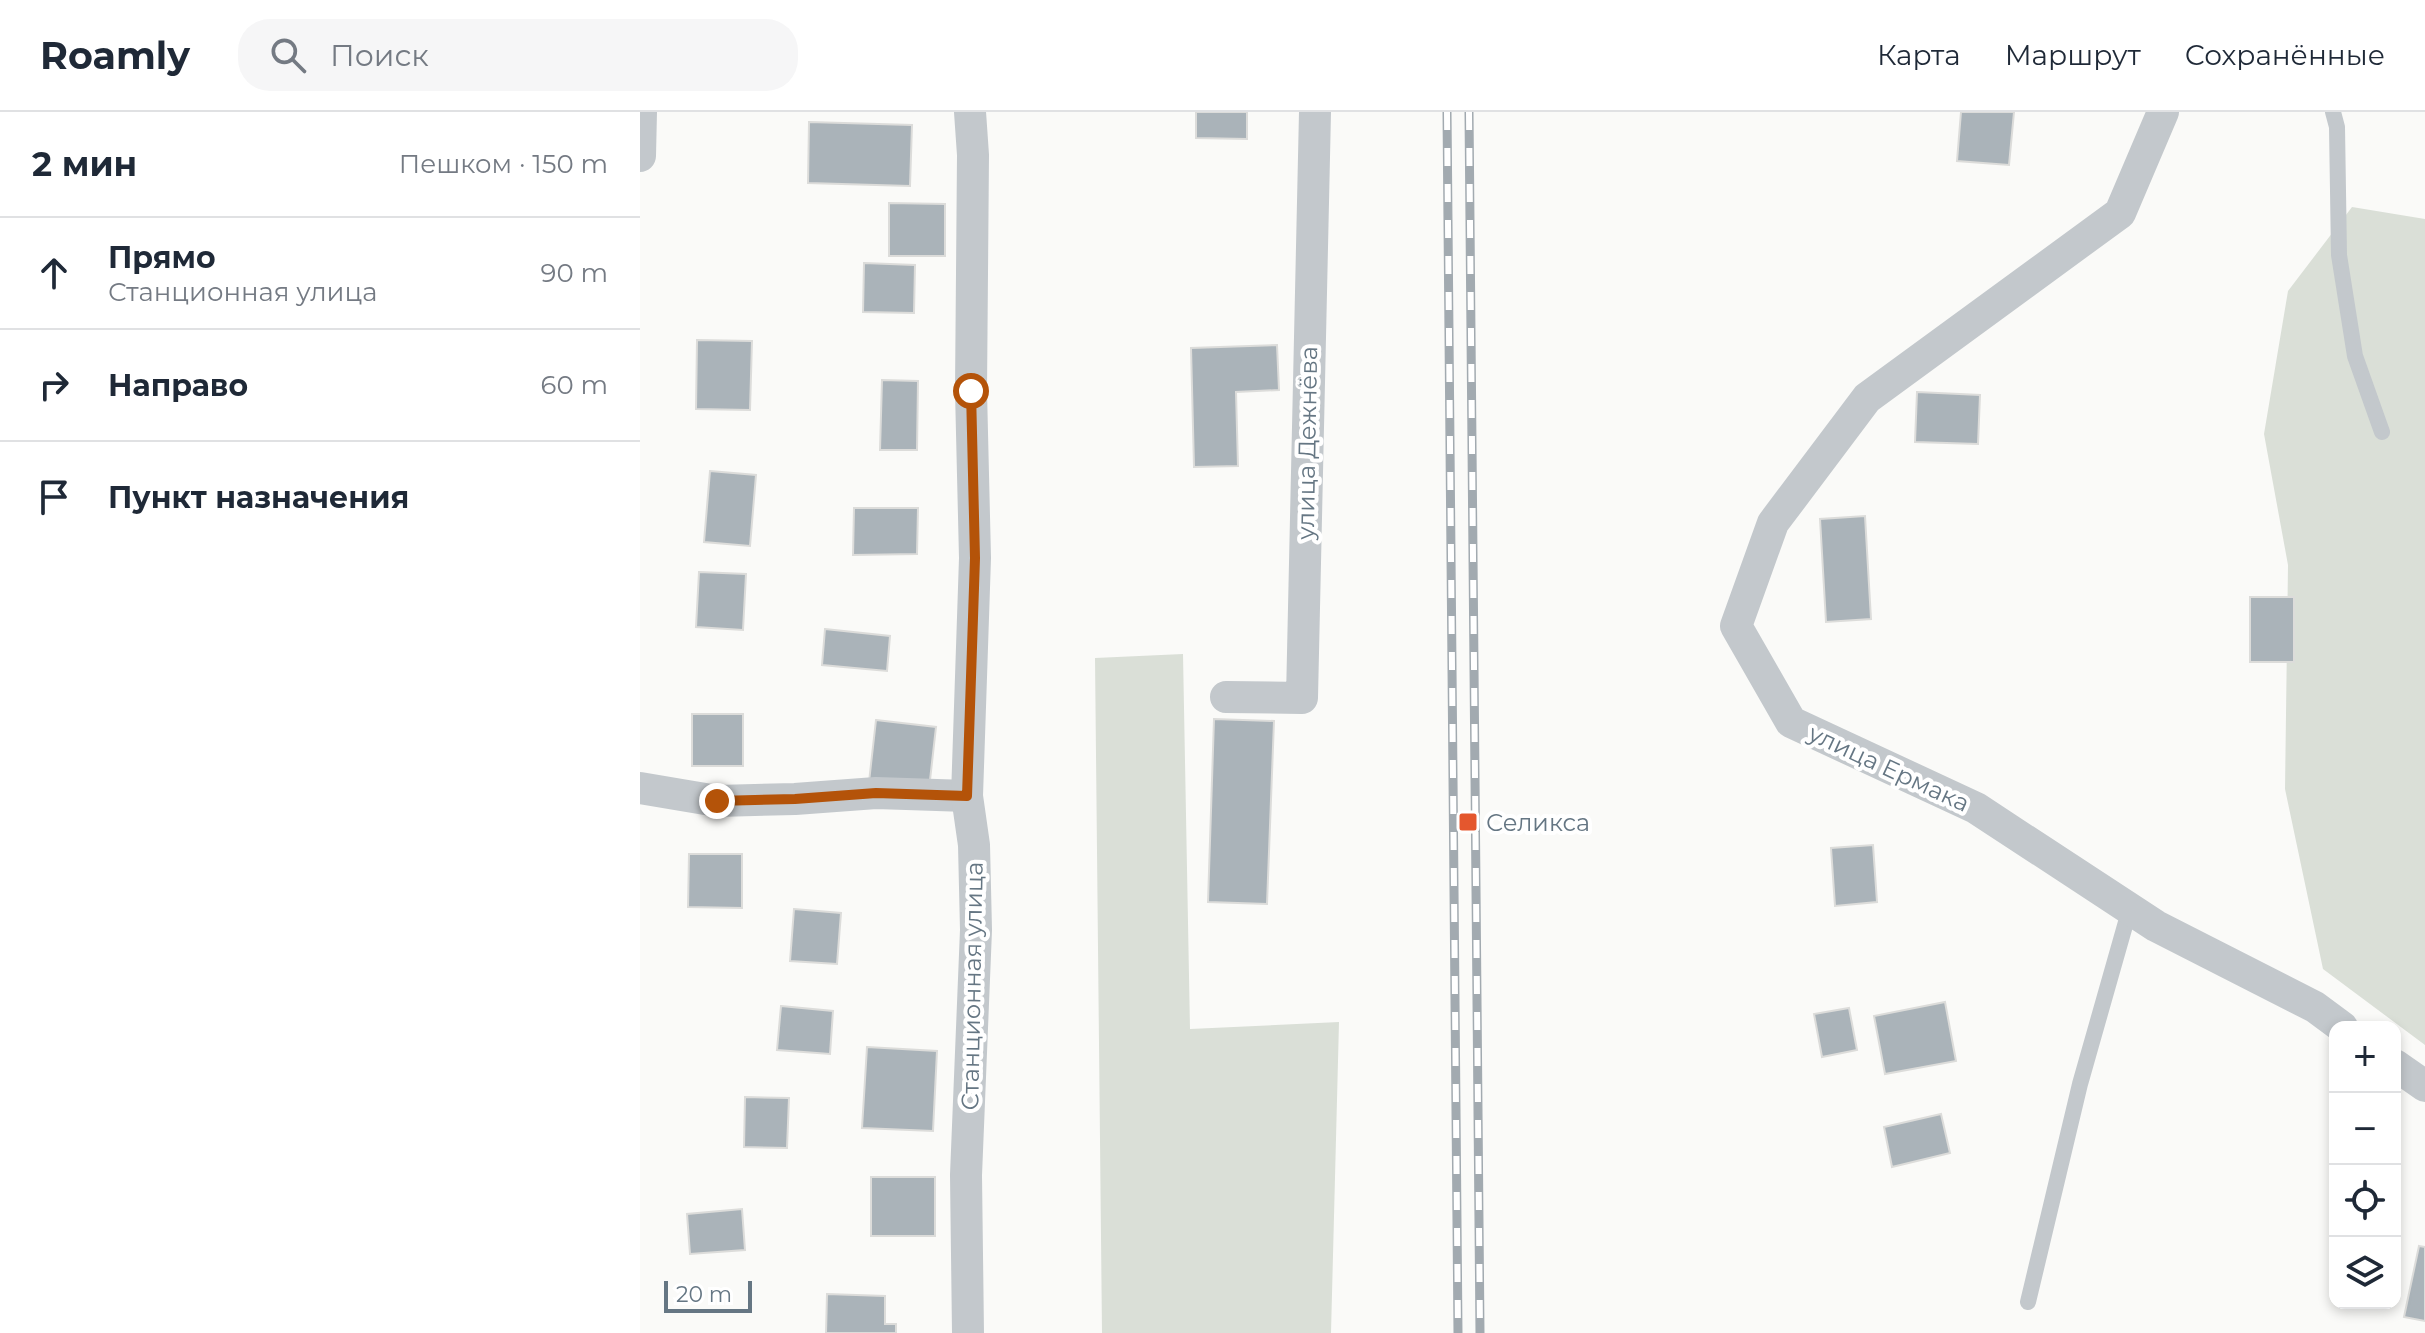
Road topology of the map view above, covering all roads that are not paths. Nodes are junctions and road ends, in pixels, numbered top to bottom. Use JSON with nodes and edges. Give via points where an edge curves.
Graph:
{"nodes":[{"id":1,"x":641,"y":112,"type":"edge"},
{"id":2,"x":970,"y":112,"type":"edge"},
{"id":3,"x":1315,"y":112,"type":"edge"},
{"id":4,"x":2163,"y":112,"type":"edge"},
{"id":5,"x":2333,"y":112,"type":"edge"},
{"id":6,"x":640,"y":156,"type":"edge"},
{"id":7,"x":2382,"y":432,"type":"dead end"},
{"id":8,"x":1226,"y":697,"type":"dead end"},
{"id":9,"x":640,"y":788,"type":"edge"},
{"id":10,"x":967,"y":796,"type":"junction"},
{"id":11,"x":2130,"y":908,"type":"junction"},
{"id":12,"x":2334,"y":1021,"type":"edge"},
{"id":13,"x":2401,"y":1069,"type":"edge"},
{"id":14,"x":2425,"y":1086,"type":"edge"},
{"id":15,"x":2028,"y":1302,"type":"dead end"},
{"id":16,"x":968,"y":1333,"type":"edge"}],
"edges":[{"from":1,"to":6,"type":"street"},
{"from":2,"to":10,"type":"street","name":"Станционная улица","via":[[975,558]]},
{"from":3,"to":8,"type":"street","name":"улица Дежнёва","via":[[1302,698]]},
{"from":4,"to":11,"type":"street","name":"улица Ермака","via":[[2120,213],[1867,398],[1773,523],[1736,626],[1791,722],[1976,808]]},
{"from":5,"to":7,"type":"lane","via":[[2339,255],[2355,356]]},
{"from":9,"to":10,"type":"street","via":[[717,801],[876,793]]},
{"from":10,"to":16,"type":"street","name":"Станционная улица","via":[[976,930],[966,1175]]},
{"from":11,"to":12,"type":"street","name":"улица Ермака"},
{"from":11,"to":15,"type":"lane","via":[[2080,1084]]},
{"from":13,"to":14,"type":"street"}]}
